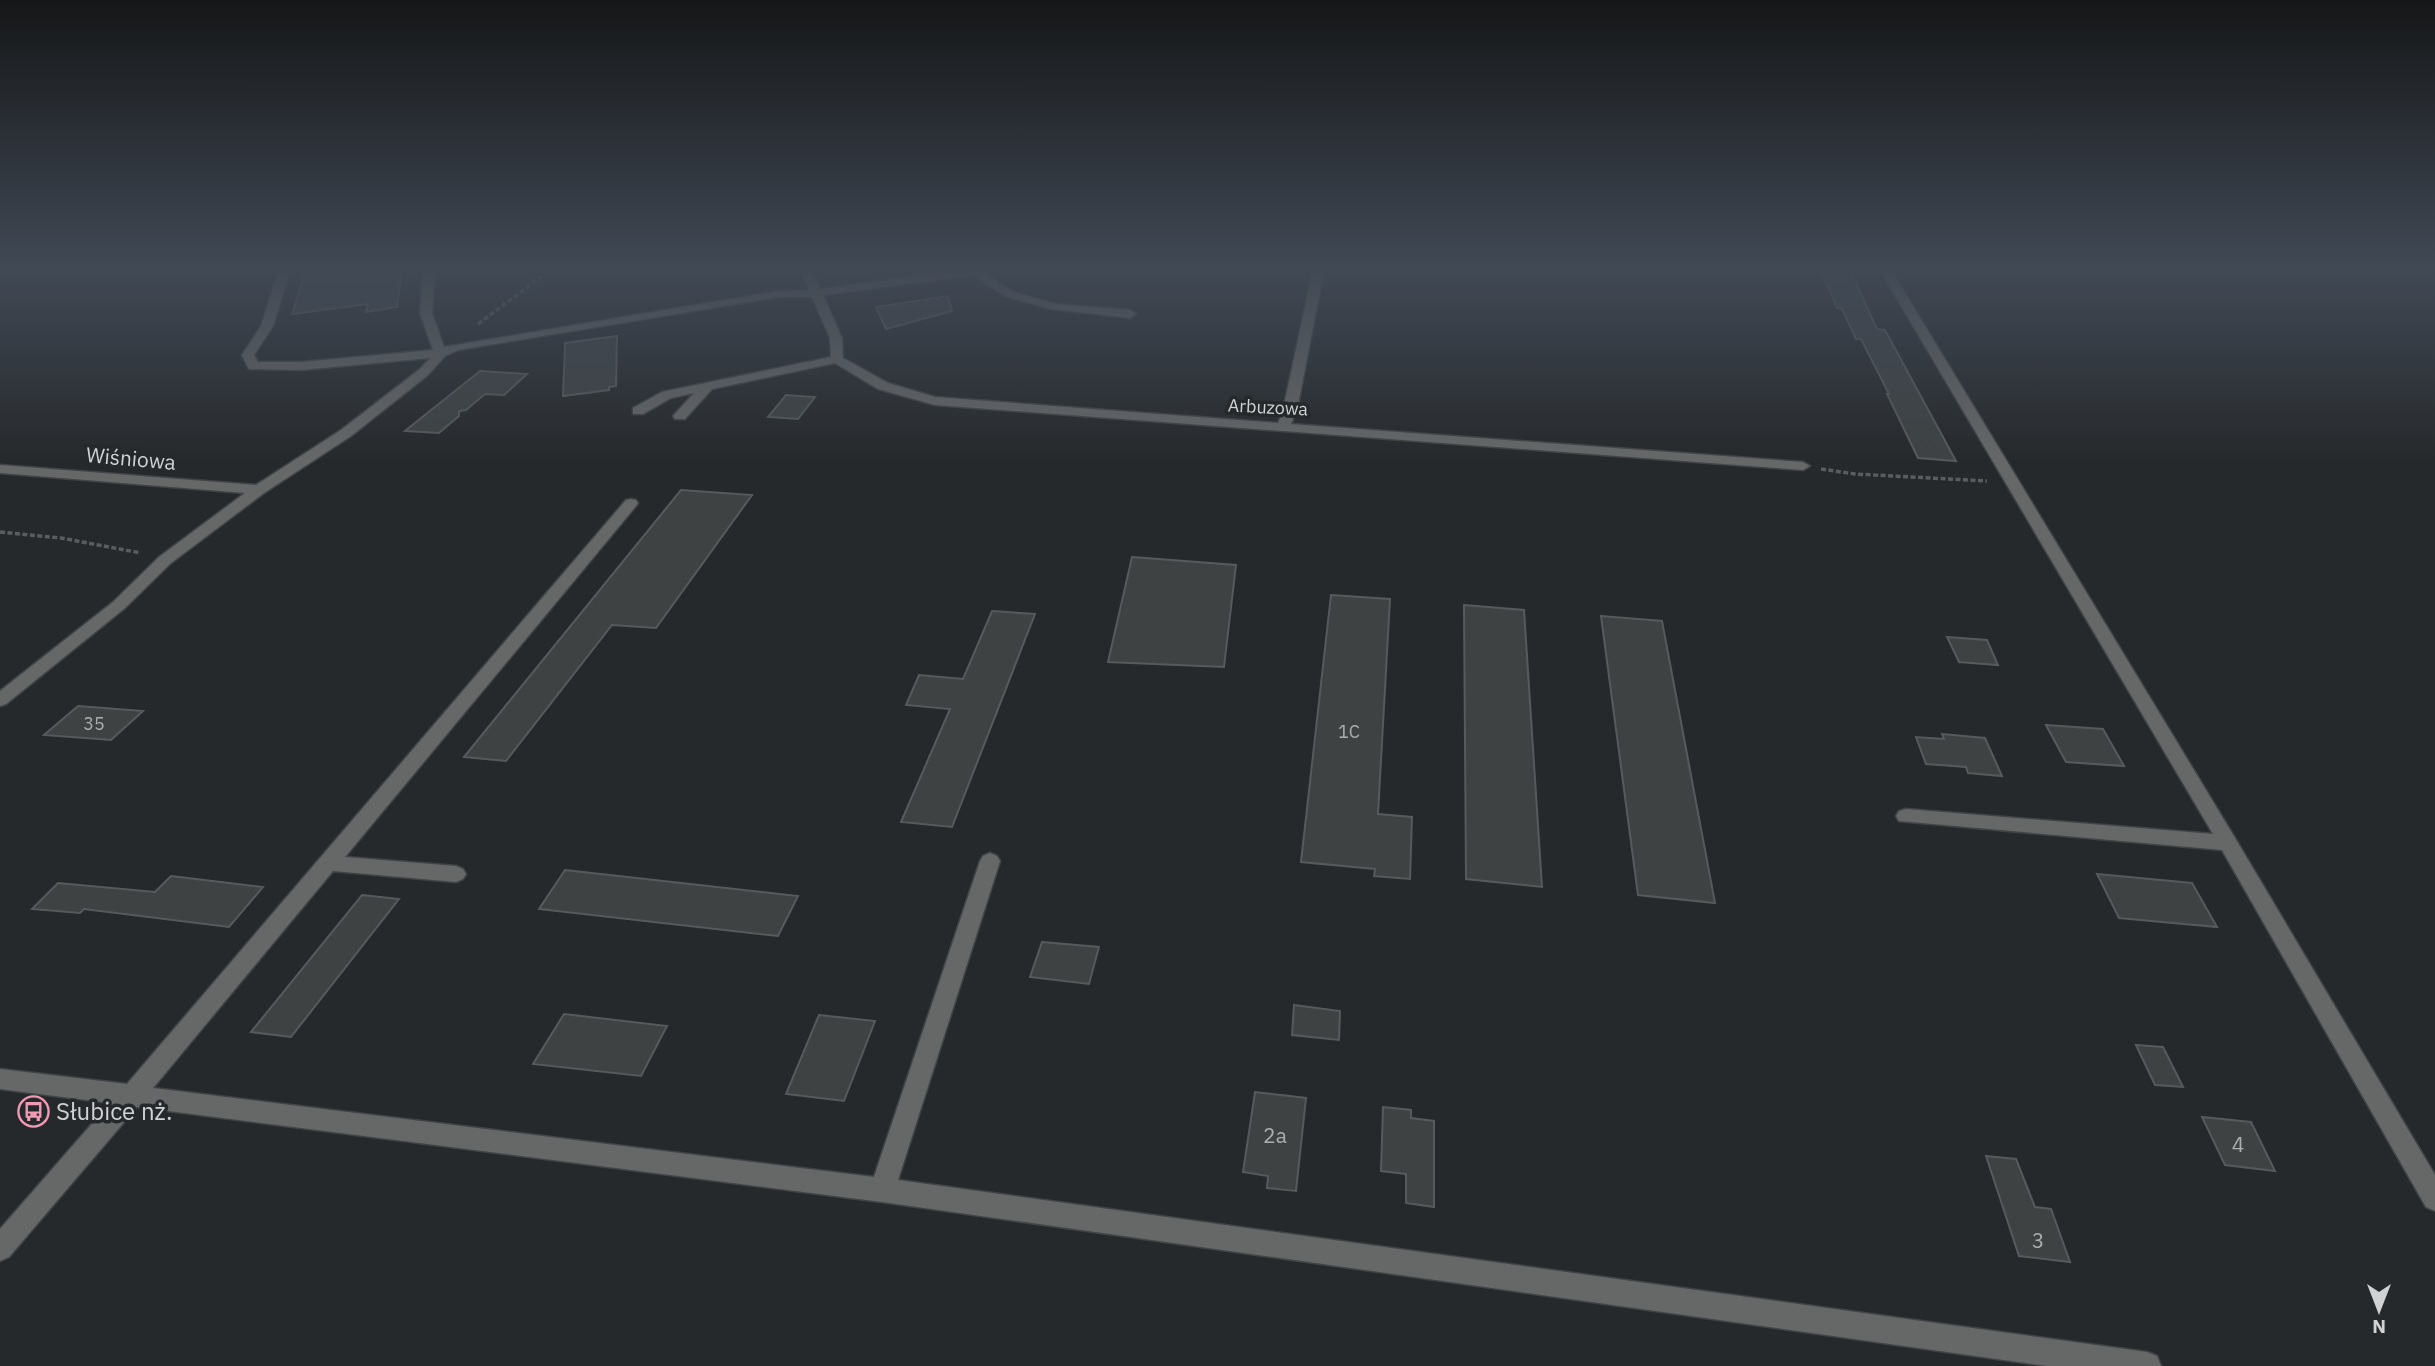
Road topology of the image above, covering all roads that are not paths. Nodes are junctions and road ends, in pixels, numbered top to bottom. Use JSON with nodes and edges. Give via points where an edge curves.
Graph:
{"nodes":[{"id":1,"x":262,"y":334,"type":"edge"},
{"id":2,"x":431,"y":334,"type":"edge"},
{"id":3,"x":536,"y":334,"type":"edge"},
{"id":4,"x":834,"y":334,"type":"edge"},
{"id":5,"x":1306,"y":334,"type":"edge"},
{"id":6,"x":1922,"y":334,"type":"edge"},
{"id":7,"x":441,"y":353,"type":"junction"},
{"id":8,"x":837,"y":359,"type":"junction"},
{"id":9,"x":708,"y":386,"type":"junction"},
{"id":10,"x":638,"y":411,"type":"dead end"},
{"id":11,"x":680,"y":416,"type":"dead end"},
{"id":12,"x":1283,"y":426,"type":"junction"},
{"id":13,"x":1803,"y":466,"type":"road end"},
{"id":14,"x":0,"y":469,"type":"edge"},
{"id":15,"x":259,"y":490,"type":"junction"},
{"id":16,"x":631,"y":503,"type":"dead end"},
{"id":17,"x":0,"y":700,"type":"edge"},
{"id":18,"x":1906,"y":816,"type":"dead end"},
{"id":19,"x":2228,"y":843,"type":"junction"},
{"id":20,"x":990,"y":861,"type":"dead end"},
{"id":21,"x":329,"y":863,"type":"junction"},
{"id":22,"x":456,"y":874,"type":"dead end"},
{"id":23,"x":0,"y":1080,"type":"edge"},
{"id":24,"x":131,"y":1097,"type":"junction"},
{"id":25,"x":882,"y":1190,"type":"junction"},
{"id":26,"x":2435,"y":1199,"type":"edge"},
{"id":27,"x":0,"y":1248,"type":"edge"},
{"id":28,"x":2147,"y":1366,"type":"edge"}],
"edges":[{"from":1,"to":7,"type":"street","via":[[248,355],[253,366]]},
{"from":2,"to":7,"type":"street"},
{"from":3,"to":7,"type":"street"},
{"from":4,"to":8,"type":"street"},
{"from":5,"to":12,"type":"street"},
{"from":6,"to":19,"type":"street"},
{"from":7,"to":15,"type":"street","via":[[424,372],[346,433]]},
{"from":8,"to":9,"type":"street"},
{"from":8,"to":12,"type":"street","name":"Arbuzowa","via":[[893,392],[935,401]]},
{"from":9,"to":10,"type":"street","via":[[667,395]]},
{"from":9,"to":11,"type":"street"},
{"from":12,"to":13,"type":"street","name":"Arbuzowa"},
{"from":14,"to":15,"type":"street","name":"Wiśniowa"},
{"from":15,"to":17,"type":"street","via":[[165,559],[119,605]]},
{"from":16,"to":21,"type":"street"},
{"from":18,"to":19,"type":"street"},
{"from":19,"to":26,"type":"street"},
{"from":20,"to":25,"type":"street"},
{"from":21,"to":22,"type":"street"},
{"from":21,"to":24,"type":"street"},
{"from":23,"to":24,"type":"street"},
{"from":24,"to":25,"type":"street"},
{"from":24,"to":27,"type":"street"},
{"from":25,"to":28,"type":"street"}]}
